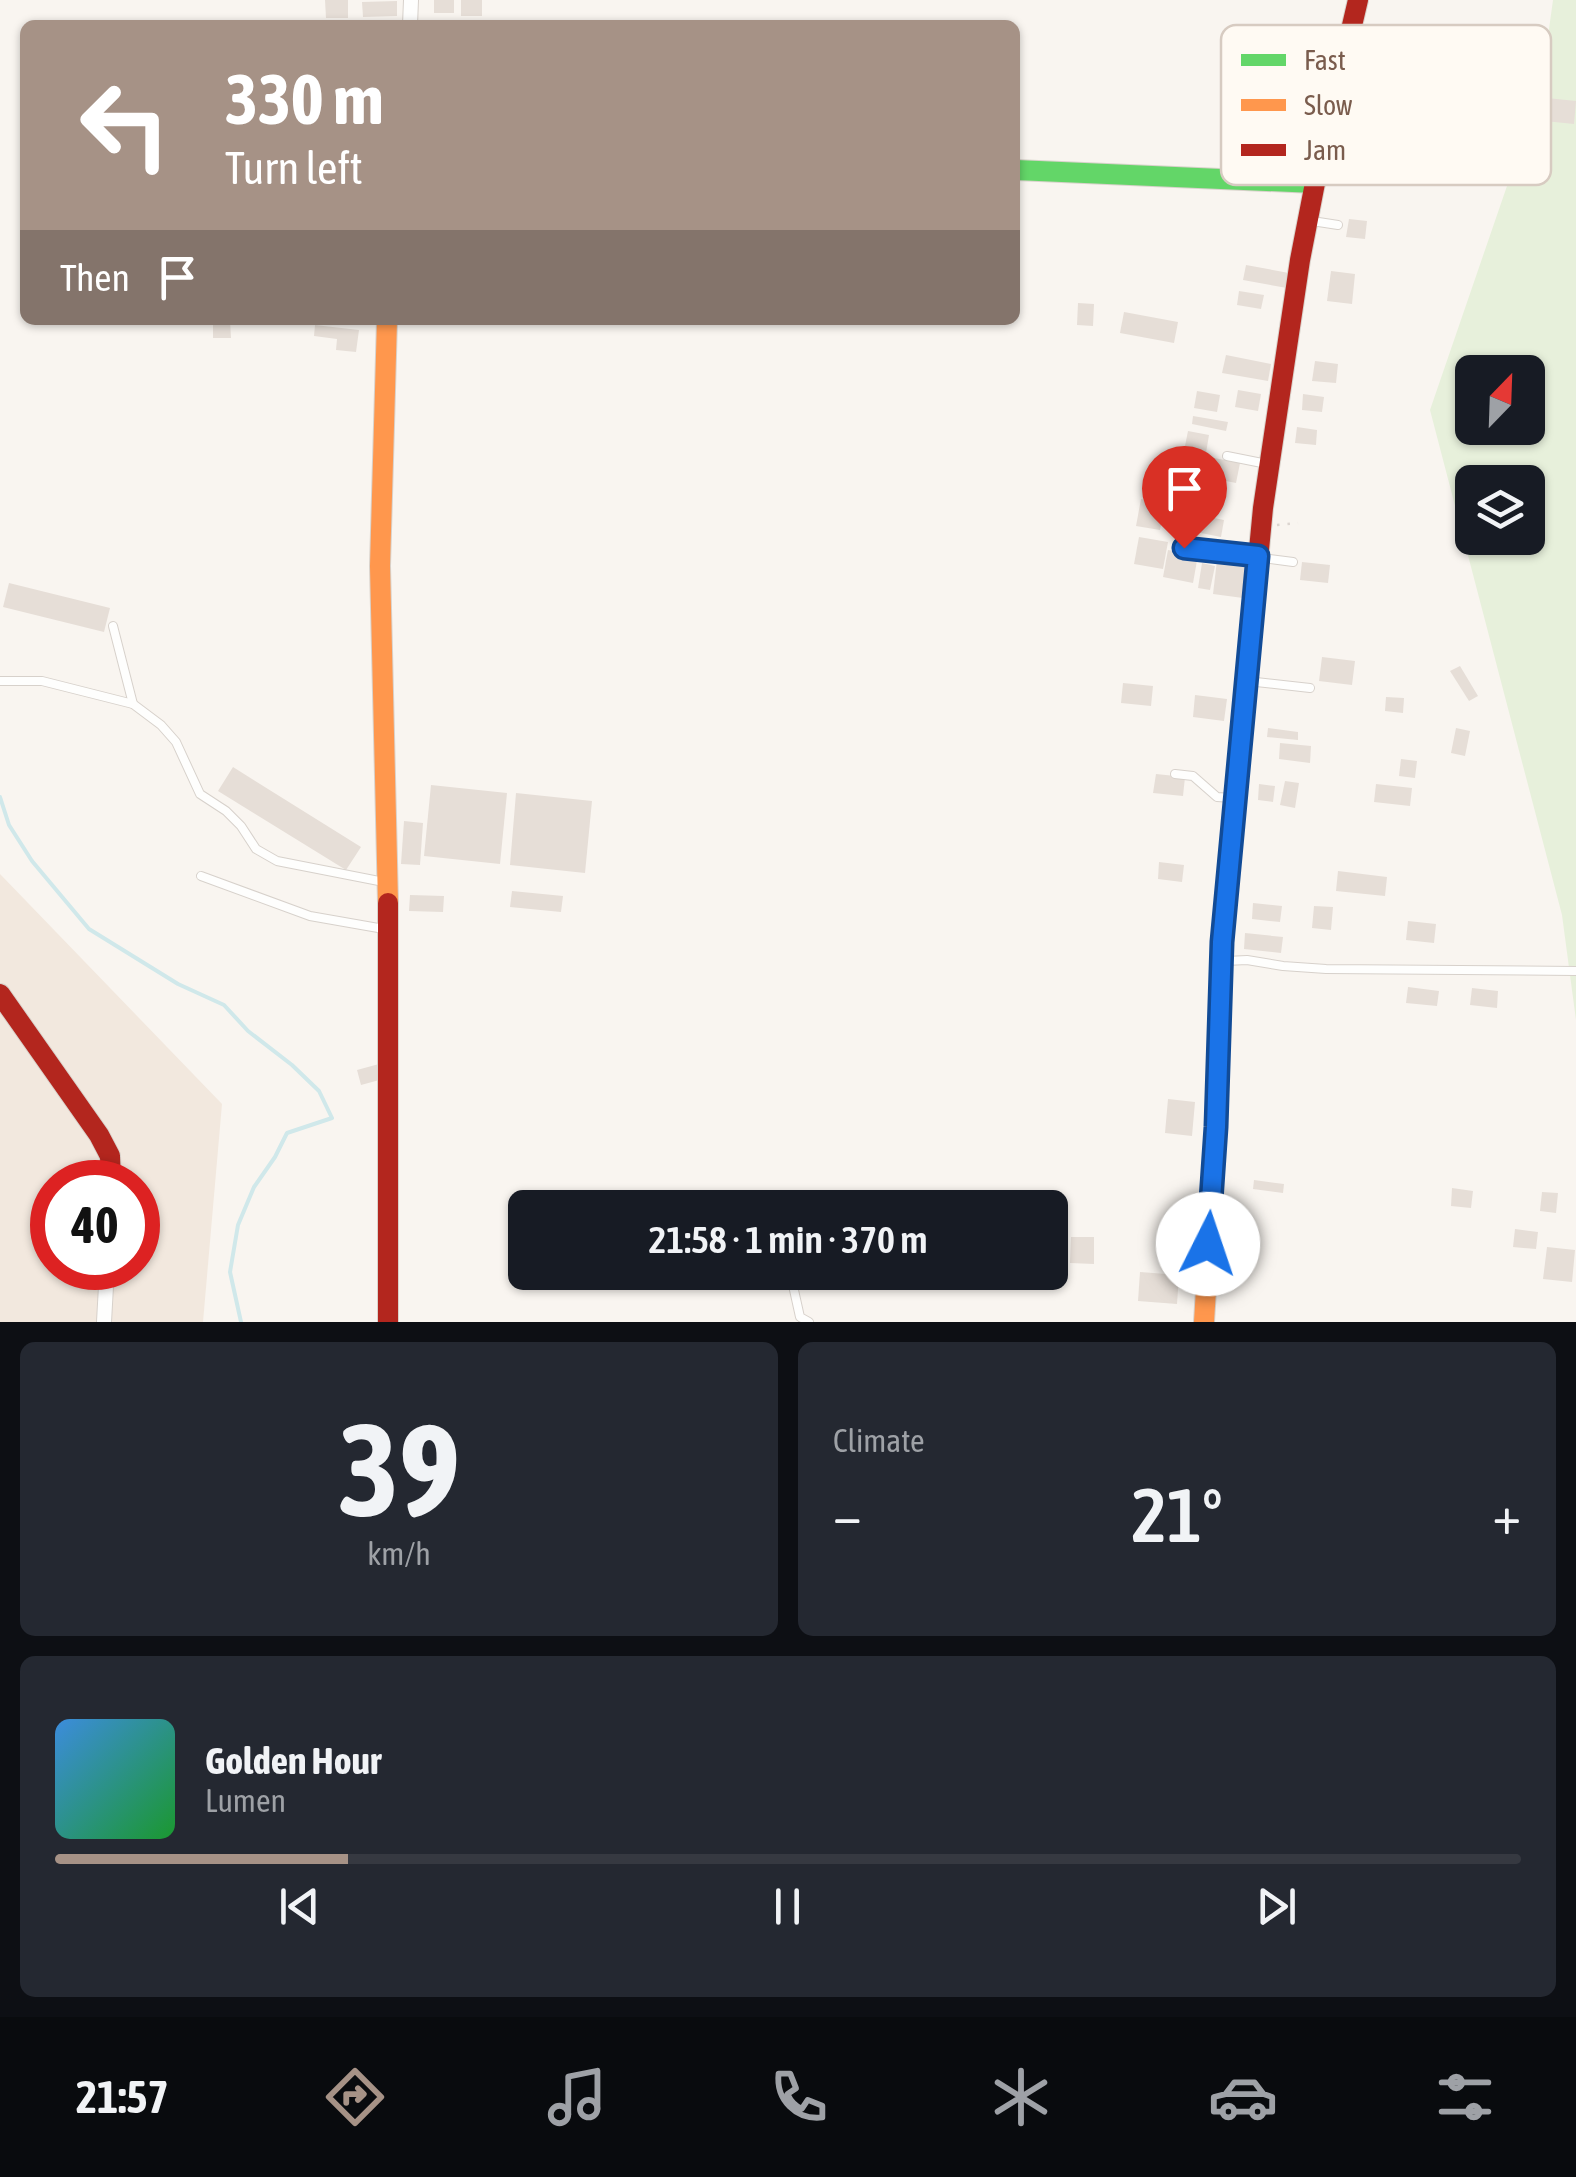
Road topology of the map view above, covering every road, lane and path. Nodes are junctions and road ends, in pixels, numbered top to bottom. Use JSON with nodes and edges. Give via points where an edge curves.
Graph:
{"nodes":[{"id":1,"x":1358,"y":0,"type":"edge"},
{"id":2,"x":1352,"y":25,"type":"edge"},
{"id":3,"x":1020,"y":170,"type":"edge"},
{"id":4,"x":1221,"y":179,"type":"edge"},
{"id":5,"x":1315,"y":185,"type":"edge"},
{"id":6,"x":1308,"y":220,"type":"junction"},
{"id":7,"x":1338,"y":225,"type":"dead end"},
{"id":8,"x":386,"y":325,"type":"edge"},
{"id":9,"x":1227,"y":456,"type":"dead end"},
{"id":10,"x":1269,"y":465,"type":"junction"},
{"id":11,"x":1184,"y":548,"type":"dead end"},
{"id":12,"x":1258,"y":556,"type":"junction"},
{"id":13,"x":1293,"y":562,"type":"dead end"},
{"id":14,"x":113,"y":626,"type":"dead end"},
{"id":15,"x":0,"y":681,"type":"edge"},
{"id":16,"x":1247,"y":681,"type":"junction"},
{"id":17,"x":1310,"y":688,"type":"dead end"},
{"id":18,"x":133,"y":704,"type":"junction"},
{"id":19,"x":1175,"y":774,"type":"dead end"},
{"id":20,"x":1236,"y":798,"type":"junction"},
{"id":21,"x":201,"y":876,"type":"dead end"},
{"id":22,"x":388,"y":883,"type":"junction"},
{"id":23,"x":388,"y":929,"type":"junction"},
{"id":24,"x":1221,"y":962,"type":"junction"},
{"id":25,"x":1576,"y":971,"type":"edge"},
{"id":26,"x":0,"y":994,"type":"edge"},
{"id":27,"x":110,"y":1160,"type":"edge"},
{"id":28,"x":106,"y":1290,"type":"edge"},
{"id":29,"x":794,"y":1290,"type":"edge"},
{"id":30,"x":104,"y":1322,"type":"edge"},
{"id":31,"x":388,"y":1322,"type":"edge"},
{"id":32,"x":809,"y":1322,"type":"edge"},
{"id":33,"x":1204,"y":1322,"type":"edge"}],
"edges":[{"from":1,"to":2,"type":"street"},
{"from":3,"to":4,"type":"street"},
{"from":5,"to":6,"type":"street"},
{"from":6,"to":7,"type":"lane"},
{"from":6,"to":10,"type":"street"},
{"from":8,"to":22,"type":"street","via":[[380,566]]},
{"from":9,"to":10,"type":"lane"},
{"from":10,"to":12,"type":"street"},
{"from":11,"to":12,"type":"lane"},
{"from":12,"to":13,"type":"lane"},
{"from":12,"to":16,"type":"street"},
{"from":14,"to":18,"type":"lane"},
{"from":15,"to":18,"type":"lane","via":[[42,682]]},
{"from":16,"to":17,"type":"lane"},
{"from":16,"to":20,"type":"street"},
{"from":18,"to":22,"type":"lane","via":[[176,742],[200,794],[226,810],[256,849],[277,861]]},
{"from":19,"to":20,"type":"lane","via":[[1193,776],[1217,797]]},
{"from":20,"to":24,"type":"street"},
{"from":21,"to":23,"type":"lane","via":[[310,916]]},
{"from":22,"to":23,"type":"street"},
{"from":23,"to":31,"type":"street"},
{"from":24,"to":25,"type":"lane"},
{"from":24,"to":33,"type":"street"},
{"from":26,"to":27,"type":"street"},
{"from":28,"to":30,"type":"street"},
{"from":29,"to":32,"type":"lane","via":[[800,1317]]}]}
